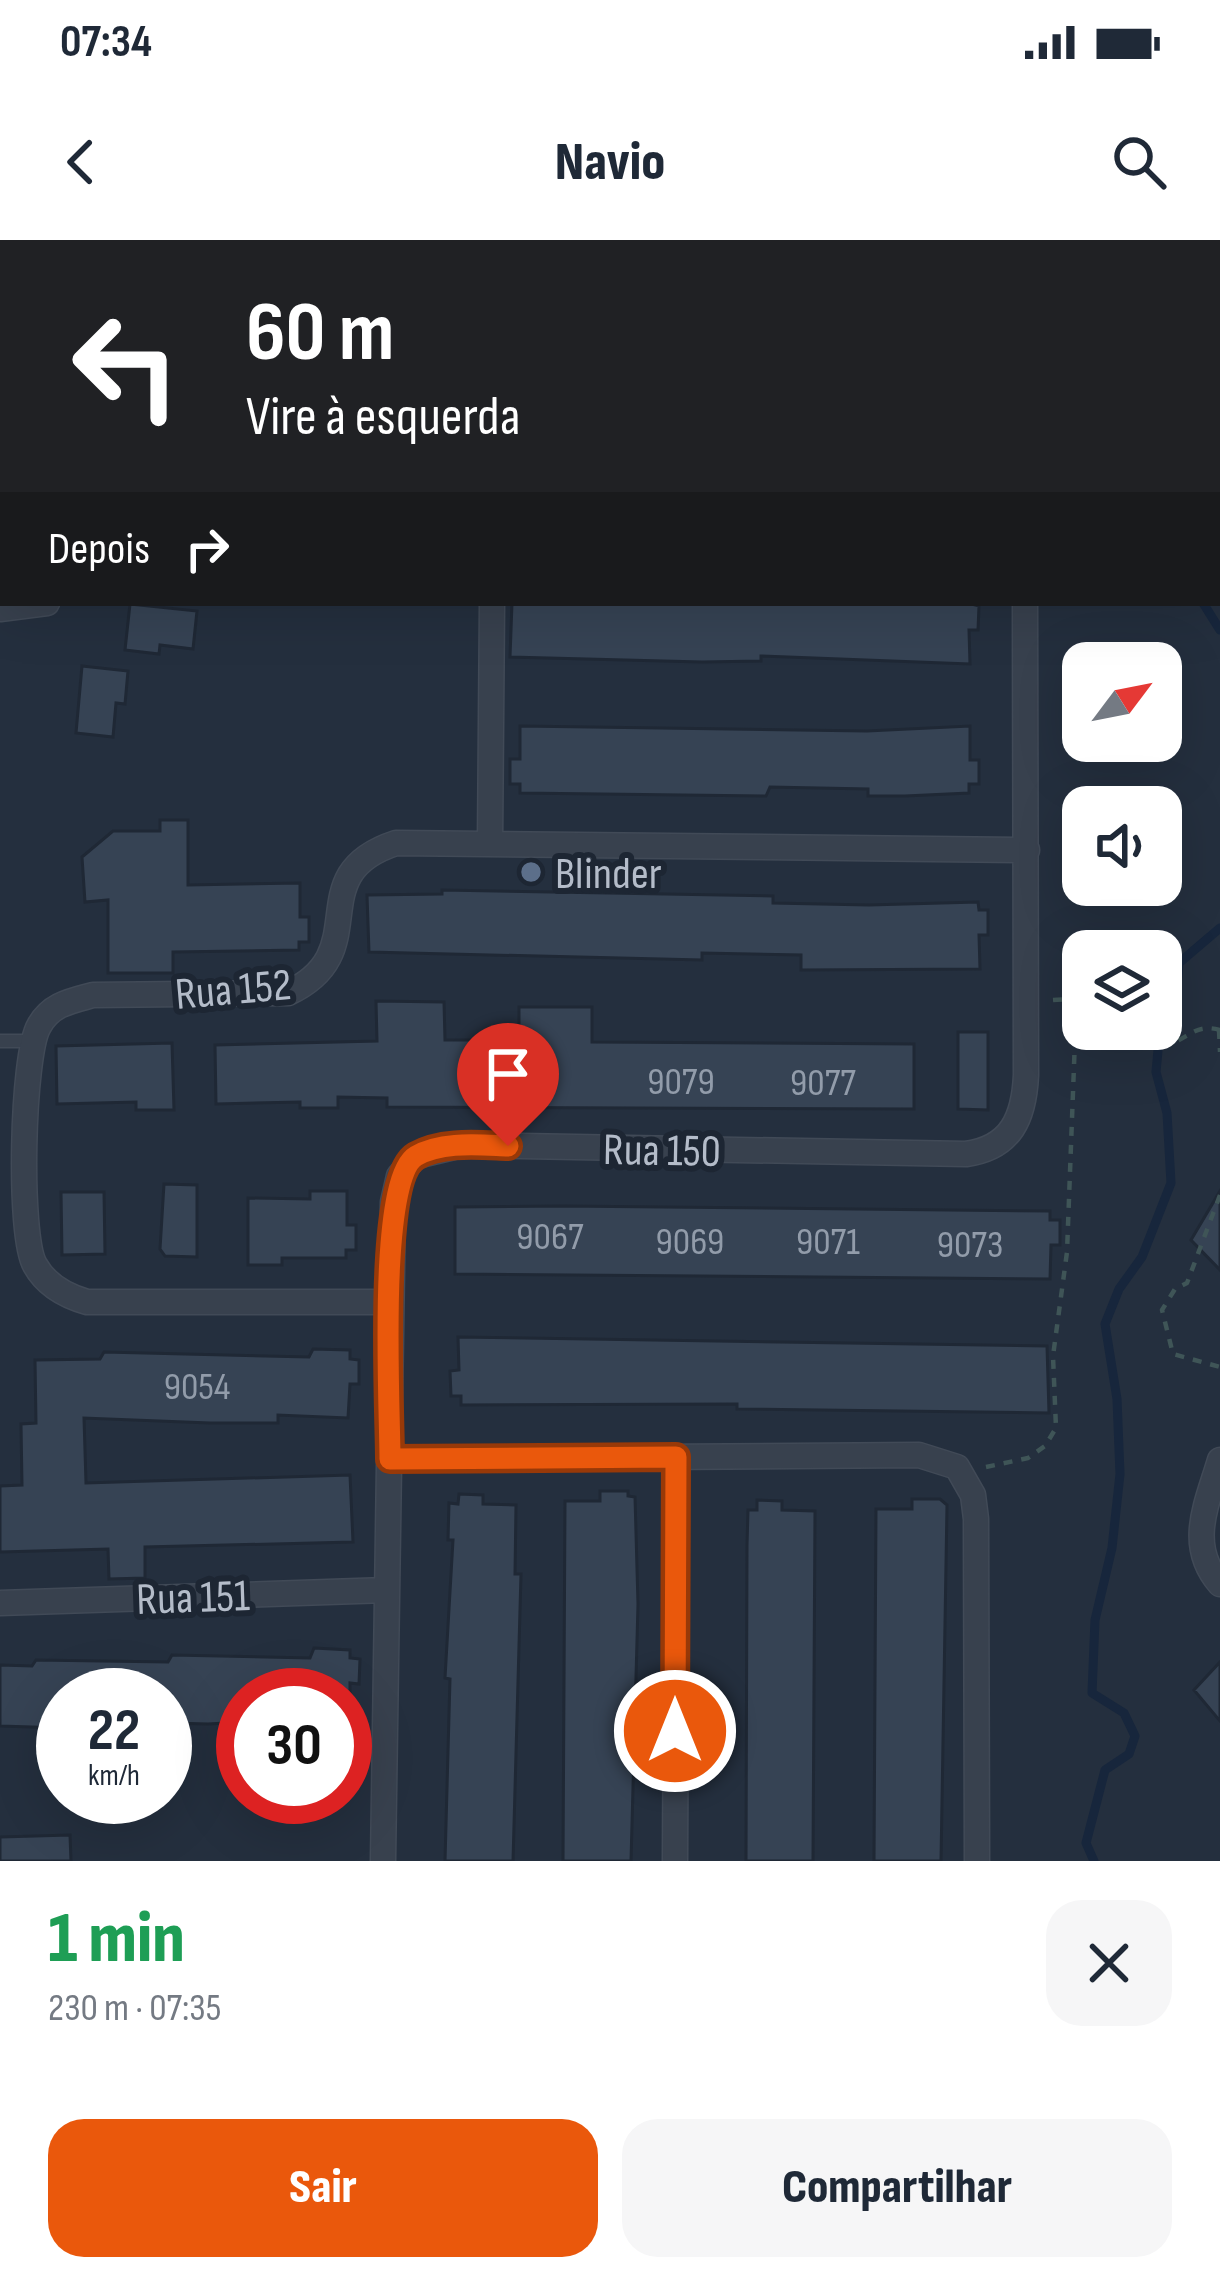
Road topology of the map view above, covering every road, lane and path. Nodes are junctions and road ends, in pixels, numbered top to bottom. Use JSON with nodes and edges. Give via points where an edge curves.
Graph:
{"nodes":[{"id":1,"x":492,"y":606,"type":"edge"},
{"id":2,"x":1025,"y":606,"type":"edge"},
{"id":3,"x":490,"y":844,"type":"junction"},
{"id":4,"x":1027,"y":850,"type":"junction"},
{"id":5,"x":1220,"y":1030,"type":"edge"},
{"id":6,"x":1182,"y":1035,"type":"edge"},
{"id":7,"x":0,"y":1041,"type":"edge"},
{"id":8,"x":32,"y":1041,"type":"junction"},
{"id":9,"x":1075,"y":1050,"type":"edge"},
{"id":10,"x":1220,"y":1052,"type":"edge"},
{"id":11,"x":1220,"y":1195,"type":"edge"},
{"id":12,"x":390,"y":1302,"type":"junction"},
{"id":13,"x":1220,"y":1367,"type":"edge"},
{"id":14,"x":676,"y":1457,"type":"junction"},
{"id":15,"x":390,"y":1459,"type":"junction"},
{"id":16,"x":1220,"y":1460,"type":"edge"},
{"id":17,"x":957,"y":1467,"type":"junction"},
{"id":18,"x":1220,"y":1584,"type":"edge"},
{"id":19,"x":387,"y":1590,"type":"junction"},
{"id":20,"x":0,"y":1603,"type":"edge"},
{"id":21,"x":383,"y":1861,"type":"edge"},
{"id":22,"x":675,"y":1861,"type":"edge"},
{"id":23,"x":977,"y":1861,"type":"edge"}],
"edges":[{"from":1,"to":3,"type":"street"},
{"from":2,"to":4,"type":"street","name":"Rua 150"},
{"from":3,"to":4,"type":"street","name":"Rua 152"},
{"from":3,"to":8,"type":"street","name":"Rua 152","via":[[396,843],[369,851],[339,896],[336,951],[326,969],[288,993],[93,995],[50,1011]]},
{"from":4,"to":12,"type":"street","name":"Rua 150","via":[[1025,1099],[1019,1121],[996,1146],[966,1154],[439,1149],[416,1156],[399,1176]]},
{"from":5,"to":6,"type":"path"},
{"from":5,"to":10,"type":"path"},
{"from":7,"to":8,"type":"lane"},
{"from":8,"to":12,"type":"street","via":[[26,1236],[35,1267],[61,1292],[87,1302]]},
{"from":9,"to":17,"type":"path","via":[[1067,1252],[1053,1356],[1056,1428],[1028,1458]]},
{"from":11,"to":13,"type":"path","via":[[1187,1283],[1162,1310],[1173,1354]]},
{"from":12,"to":15,"type":"street","name":"Rua 150"},
{"from":14,"to":15,"type":"street"},
{"from":14,"to":17,"type":"street","via":[[919,1455]]},
{"from":14,"to":22,"type":"street"},
{"from":15,"to":19,"type":"street","name":"Rua 150"},
{"from":16,"to":18,"type":"street","via":[[1200,1530],[1202,1556]]},
{"from":17,"to":23,"type":"street","via":[[974,1495],[976,1520]]},
{"from":19,"to":20,"type":"street","name":"Rua 151"},
{"from":19,"to":21,"type":"street","name":"Rua 150"}]}
